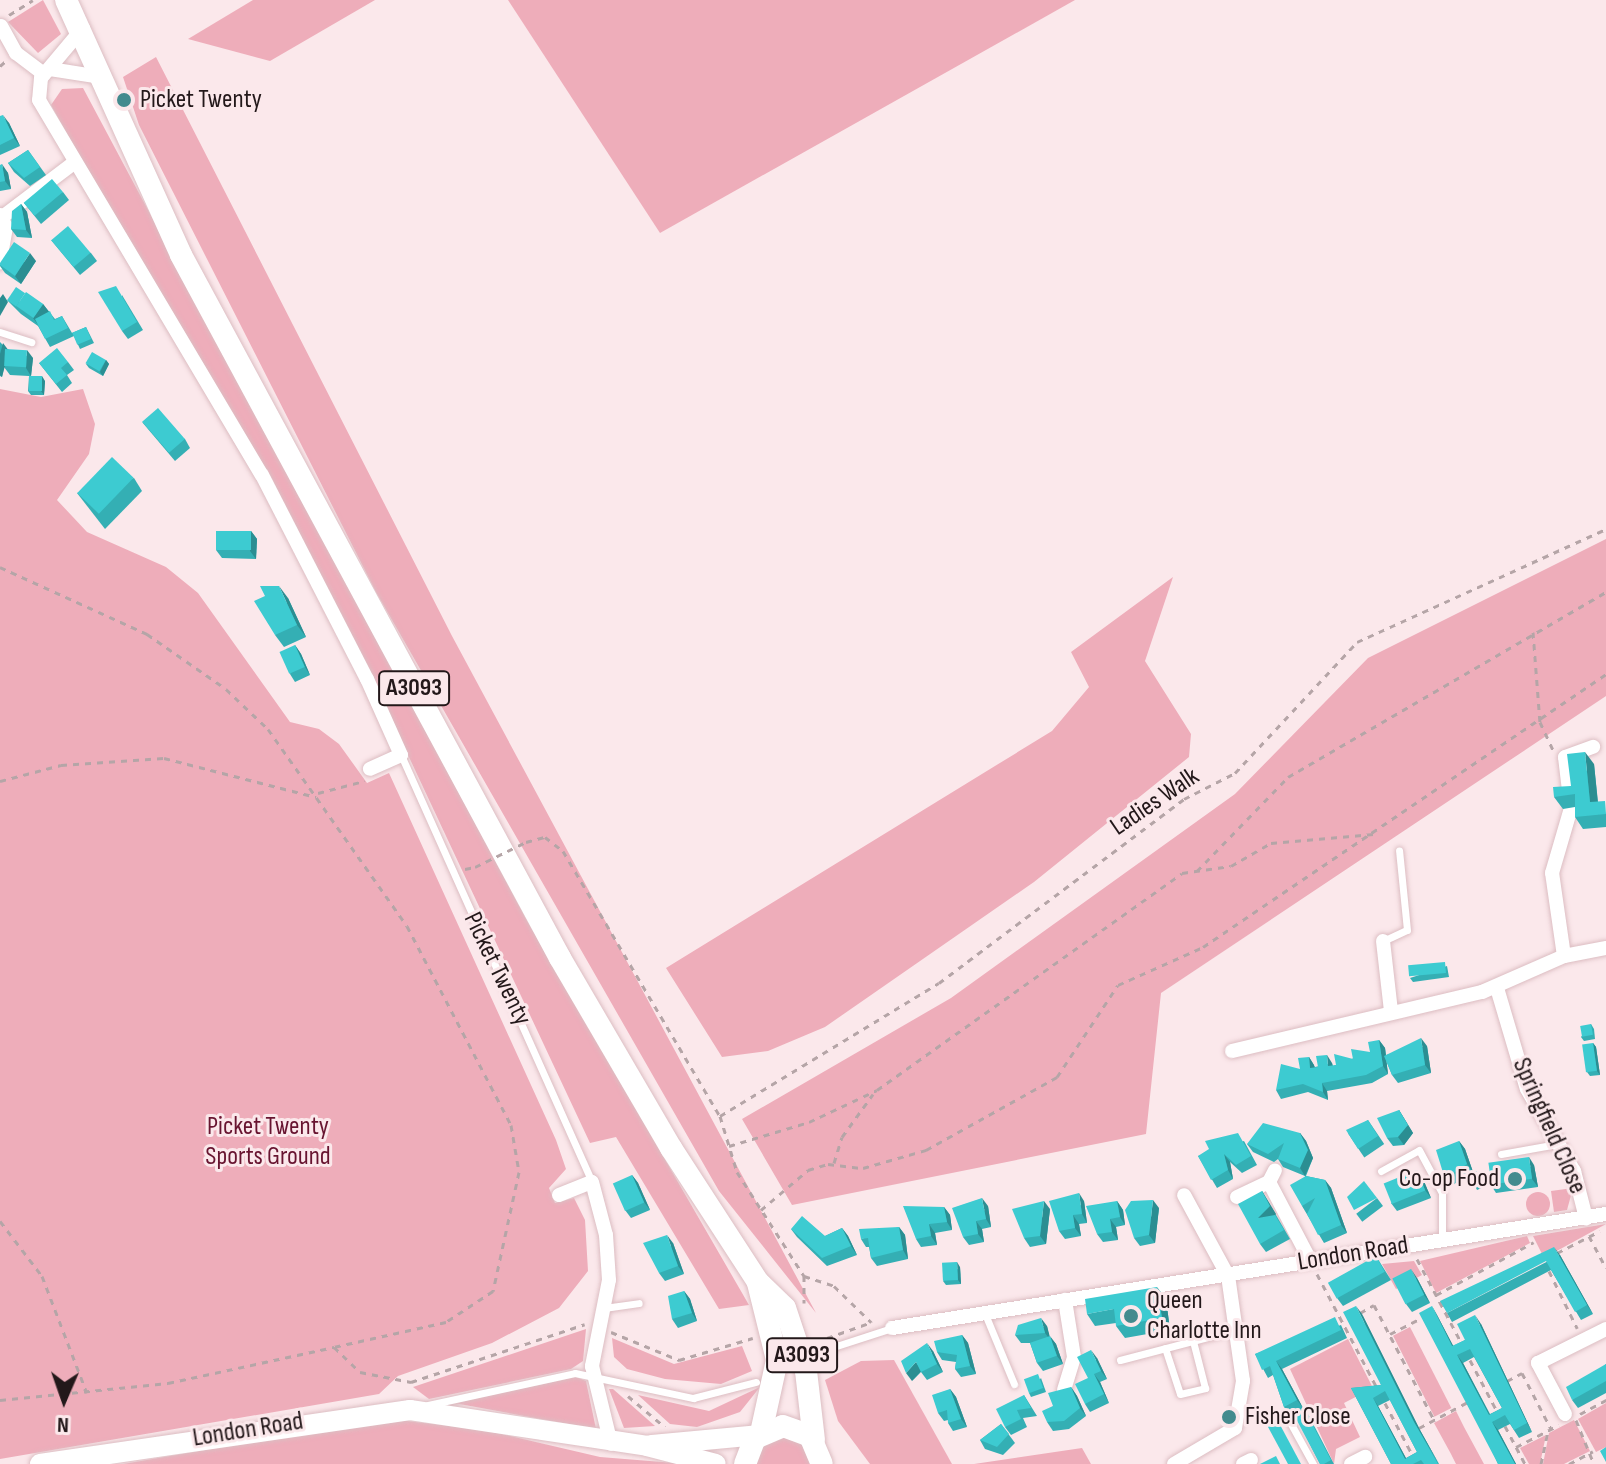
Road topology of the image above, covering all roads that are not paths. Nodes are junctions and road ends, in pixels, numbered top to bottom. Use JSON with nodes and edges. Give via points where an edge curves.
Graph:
{"nodes":[{"id":1,"x":66,"y":0,"type":"edge"},
{"id":2,"x":83,"y":0,"type":"edge"},
{"id":3,"x":0,"y":24,"type":"edge"},
{"id":4,"x":83,"y":27,"type":"junction"},
{"id":5,"x":47,"y":72,"type":"junction"},
{"id":6,"x":101,"y":77,"type":"junction"},
{"id":7,"x":75,"y":162,"type":"junction"},
{"id":8,"x":2,"y":215,"type":"edge"},
{"id":9,"x":0,"y":262,"type":"edge"},
{"id":10,"x":0,"y":332,"type":"edge"},
{"id":11,"x":31,"y":342,"type":"dead end"},
{"id":12,"x":1593,"y":747,"type":"dead end"},
{"id":13,"x":401,"y":755,"type":"junction"},
{"id":14,"x":372,"y":773,"type":"road end"},
{"id":15,"x":1399,"y":850,"type":"dead end"},
{"id":16,"x":1383,"y":941,"type":"joint"},
{"id":17,"x":1606,"y":948,"type":"edge"},
{"id":18,"x":1564,"y":956,"type":"junction"},
{"id":19,"x":1497,"y":988,"type":"junction"},
{"id":20,"x":1391,"y":1011,"type":"junction"},
{"id":21,"x":1232,"y":1051,"type":"dead end"},
{"id":22,"x":1557,"y":1144,"type":"junction"},
{"id":23,"x":1501,"y":1154,"type":"dead end"},
{"id":24,"x":1381,"y":1171,"type":"dead end"},
{"id":25,"x":592,"y":1182,"type":"junction"},
{"id":26,"x":559,"y":1195,"type":"dead end"},
{"id":27,"x":1184,"y":1195,"type":"dead end"},
{"id":28,"x":1237,"y":1197,"type":"dead end"},
{"id":29,"x":1606,"y":1214,"type":"edge"},
{"id":30,"x":1586,"y":1218,"type":"junction"},
{"id":31,"x":1442,"y":1239,"type":"junction"},
{"id":32,"x":1310,"y":1260,"type":"junction"},
{"id":33,"x":1228,"y":1276,"type":"junction"},
{"id":34,"x":1065,"y":1300,"type":"junction"},
{"id":35,"x":639,"y":1303,"type":"dead end"},
{"id":36,"x":604,"y":1308,"type":"junction"},
{"id":37,"x":984,"y":1312,"type":"junction"},
{"id":38,"x":781,"y":1324,"type":"junction"},
{"id":39,"x":892,"y":1328,"type":"joint"},
{"id":40,"x":1240,"y":1329,"type":"junction"},
{"id":41,"x":1606,"y":1329,"type":"edge"},
{"id":42,"x":1193,"y":1341,"type":"junction"},
{"id":43,"x":1165,"y":1348,"type":"junction"},
{"id":44,"x":818,"y":1352,"type":"dead end"},
{"id":45,"x":1120,"y":1360,"type":"dead end"},
{"id":46,"x":592,"y":1374,"type":"junction"},
{"id":47,"x":756,"y":1382,"type":"dead end"},
{"id":48,"x":1014,"y":1384,"type":"dead end"},
{"id":49,"x":1064,"y":1390,"type":"edge"},
{"id":50,"x":410,"y":1410,"type":"junction"},
{"id":51,"x":1570,"y":1416,"type":"road end"},
{"id":52,"x":1291,"y":1424,"type":"dead end"},
{"id":53,"x":760,"y":1434,"type":"junction"},
{"id":54,"x":611,"y":1444,"type":"junction"},
{"id":55,"x":647,"y":1446,"type":"junction"},
{"id":56,"x":817,"y":1450,"type":"edge"},
{"id":57,"x":104,"y":1459,"type":"edge"},
{"id":58,"x":1190,"y":1460,"type":"edge"},
{"id":59,"x":40,"y":1464,"type":"edge"},
{"id":60,"x":716,"y":1464,"type":"edge"},
{"id":61,"x":745,"y":1464,"type":"edge"},
{"id":62,"x":842,"y":1464,"type":"edge"},
{"id":63,"x":1174,"y":1464,"type":"edge"},
{"id":64,"x":1313,"y":1464,"type":"edge"}],
"edges":[{"from":1,"to":4,"type":"main road","number":"A3093"},
{"from":2,"to":4,"type":"main road","number":"A3093"},
{"from":3,"to":5,"type":"street","via":[[16,53]]},
{"from":4,"to":5,"type":"street"},
{"from":4,"to":6,"type":"main road","number":"A3093"},
{"from":5,"to":6,"type":"street"},
{"from":5,"to":7,"type":"street","name":"Picket Twenty","via":[[39,100]]},
{"from":6,"to":38,"type":"main road","number":"A3093","via":[[181,255],[560,958]]},
{"from":7,"to":8,"type":"street"},
{"from":7,"to":13,"type":"street","name":"Picket Twenty","via":[[262,475]]},
{"from":8,"to":9,"type":"street"},
{"from":10,"to":11,"type":"lane"},
{"from":12,"to":18,"type":"street","via":[[1565,757],[1570,803],[1552,873]]},
{"from":13,"to":14,"type":"street"},
{"from":13,"to":25,"type":"lane","name":"Picket Twenty"},
{"from":15,"to":16,"type":"lane","via":[[1407,930]]},
{"from":16,"to":20,"type":"street"},
{"from":17,"to":18,"type":"street"},
{"from":18,"to":19,"type":"street"},
{"from":19,"to":20,"type":"street"},
{"from":19,"to":22,"type":"street","name":"Springfield Close","via":[[1527,1089]]},
{"from":20,"to":21,"type":"street"},
{"from":22,"to":23,"type":"lane"},
{"from":22,"to":30,"type":"street","name":"Springfield Close","via":[[1574,1171]]},
{"from":24,"to":31,"type":"lane","via":[[1419,1150],[1442,1193]]},
{"from":25,"to":26,"type":"street"},
{"from":25,"to":36,"type":"street","name":"Picket Twenty","via":[[609,1251]]},
{"from":27,"to":33,"type":"street"},
{"from":28,"to":32,"type":"street","via":[[1272,1176]]},
{"from":29,"to":30,"type":"street","name":"London Road"},
{"from":30,"to":31,"type":"street","name":"London Road"},
{"from":31,"to":32,"type":"street","name":"London Road"},
{"from":32,"to":33,"type":"street","name":"London Road"},
{"from":33,"to":34,"type":"street","name":"London Road"},
{"from":33,"to":40,"type":"street"},
{"from":34,"to":37,"type":"street","name":"London Road"},
{"from":34,"to":49,"type":"street","via":[[1074,1357]]},
{"from":35,"to":36,"type":"lane"},
{"from":36,"to":46,"type":"street","name":"Picket Twenty"},
{"from":37,"to":39,"type":"street","name":"London Road"},
{"from":37,"to":48,"type":"lane"},
{"from":38,"to":53,"type":"main road","number":"A3093","via":[[776,1385]]},
{"from":38,"to":56,"type":"main road","number":"A3093","via":[[806,1371]]},
{"from":39,"to":44,"type":"lane","name":"London Road"},
{"from":40,"to":42,"type":"lane"},
{"from":40,"to":58,"type":"street","via":[[1235,1428]]},
{"from":41,"to":51,"type":"street","via":[[1538,1363]]},
{"from":42,"to":43,"type":"lane"},
{"from":42,"to":43,"type":"lane","via":[[1205,1388],[1180,1394]]},
{"from":43,"to":45,"type":"lane"},
{"from":46,"to":47,"type":"lane","name":"London Road","via":[[693,1398]]},
{"from":46,"to":50,"type":"lane","name":"London Road","via":[[551,1376]]},
{"from":46,"to":54,"type":"street","name":"Picket Twenty"},
{"from":50,"to":54,"type":"main road","name":"London Road"},
{"from":50,"to":57,"type":"main road","name":"London Road"},
{"from":52,"to":64,"type":"lane"},
{"from":53,"to":55,"type":"main road","name":"London Road"},
{"from":53,"to":56,"type":"main road","via":[[789,1426]]},
{"from":53,"to":61,"type":"main road"},
{"from":54,"to":55,"type":"main road","name":"London Road"},
{"from":55,"to":60,"type":"main road","name":"London Road"},
{"from":56,"to":62,"type":"main road"},
{"from":57,"to":59,"type":"main road","name":"London Road"},
{"from":58,"to":63,"type":"street"}]}
